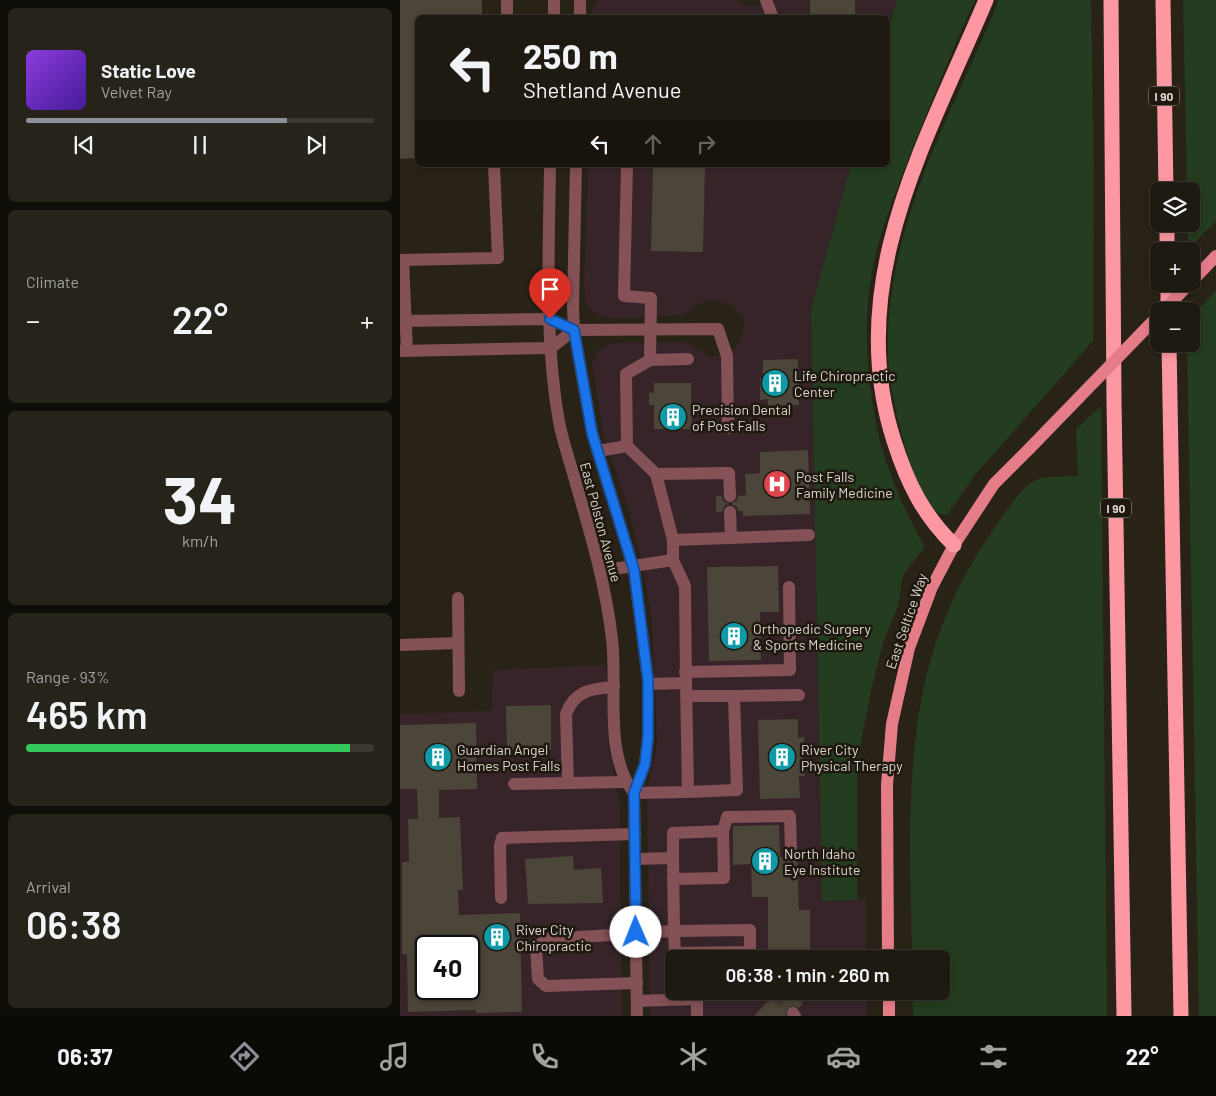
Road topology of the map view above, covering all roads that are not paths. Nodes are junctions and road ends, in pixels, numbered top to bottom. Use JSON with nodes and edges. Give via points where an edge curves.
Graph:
{"nodes":[{"id":1,"x":507,"y":0,"type":"edge"},
{"id":2,"x":554,"y":0,"type":"edge"},
{"id":3,"x":580,"y":0,"type":"edge"},
{"id":4,"x":766,"y":0,"type":"edge"},
{"id":5,"x":986,"y":0,"type":"edge"},
{"id":6,"x":1111,"y":0,"type":"edge"},
{"id":7,"x":1162,"y":0,"type":"edge"},
{"id":8,"x":507,"y":15,"type":"edge"},
{"id":9,"x":554,"y":15,"type":"edge"},
{"id":10,"x":580,"y":15,"type":"edge"},
{"id":11,"x":769,"y":15,"type":"edge"},
{"id":12,"x":494,"y":167,"type":"edge"},
{"id":13,"x":550,"y":167,"type":"edge"},
{"id":14,"x":576,"y":167,"type":"edge"},
{"id":15,"x":627,"y":167,"type":"edge"},
{"id":16,"x":1166,"y":182,"type":"edge"},
{"id":17,"x":1216,"y":256,"type":"edge"},
{"id":18,"x":402,"y":260,"type":"edge"},
{"id":19,"x":1200,"y":273,"type":"edge"},
{"id":20,"x":1181,"y":292,"type":"edge"},
{"id":21,"x":1172,"y":302,"type":"edge"},
{"id":22,"x":550,"y":319,"type":"junction"},
{"id":23,"x":403,"y":321,"type":"edge"},
{"id":24,"x":1150,"y":324,"type":"edge"},
{"id":25,"x":574,"y":330,"type":"junction"},
{"id":26,"x":650,"y":330,"type":"junction"},
{"id":27,"x":551,"y":348,"type":"junction"},
{"id":28,"x":404,"y":351,"type":"edge"},
{"id":29,"x":1169,"y":352,"type":"edge"},
{"id":30,"x":688,"y":359,"type":"dead end"},
{"id":31,"x":650,"y":360,"type":"junction"},
{"id":32,"x":728,"y":428,"type":"dead end"},
{"id":33,"x":628,"y":446,"type":"junction"},
{"id":34,"x":598,"y":451,"type":"junction"},
{"id":35,"x":656,"y":474,"type":"junction"},
{"id":36,"x":730,"y":496,"type":"dead end"},
{"id":37,"x":730,"y":512,"type":"dead end"},
{"id":38,"x":809,"y":535,"type":"dead end"},
{"id":39,"x":731,"y":538,"type":"junction"},
{"id":40,"x":673,"y":540,"type":"junction"},
{"id":41,"x":954,"y":545,"type":"junction"},
{"id":42,"x":673,"y":560,"type":"junction"},
{"id":43,"x":633,"y":567,"type":"junction"},
{"id":44,"x":600,"y":571,"type":"junction"},
{"id":45,"x":789,"y":587,"type":"dead end"},
{"id":46,"x":458,"y":598,"type":"dead end"},
{"id":47,"x":458,"y":643,"type":"junction"},
{"id":48,"x":400,"y":645,"type":"edge"},
{"id":49,"x":648,"y":684,"type":"junction"},
{"id":50,"x":686,"y":684,"type":"junction"},
{"id":51,"x":614,"y":687,"type":"junction"},
{"id":52,"x":459,"y":690,"type":"dead end"},
{"id":53,"x":799,"y":695,"type":"dead end"},
{"id":54,"x":734,"y":696,"type":"junction"},
{"id":55,"x":625,"y":782,"type":"junction"},
{"id":56,"x":568,"y":783,"type":"junction"},
{"id":57,"x":514,"y":784,"type":"dead end"},
{"id":58,"x":688,"y":792,"type":"junction"},
{"id":59,"x":634,"y":793,"type":"junction"},
{"id":60,"x":723,"y":831,"type":"junction"},
{"id":61,"x":634,"y":834,"type":"junction"},
{"id":62,"x":791,"y":851,"type":"dead end"},
{"id":63,"x":673,"y":858,"type":"junction"},
{"id":64,"x":635,"y":859,"type":"junction"},
{"id":65,"x":673,"y":879,"type":"junction"},
{"id":66,"x":501,"y":898,"type":"dead end"},
{"id":67,"x":674,"y":930,"type":"junction"},
{"id":68,"x":636,"y":932,"type":"junction"},
{"id":69,"x":888,"y":950,"type":"edge"},
{"id":70,"x":637,"y":983,"type":"junction"},
{"id":71,"x":889,"y":1000,"type":"edge"},
{"id":72,"x":637,"y":1001,"type":"junction"},
{"id":73,"x":637,"y":1016,"type":"edge"},
{"id":74,"x":697,"y":1016,"type":"edge"},
{"id":75,"x":889,"y":1016,"type":"edge"},
{"id":76,"x":1124,"y":1016,"type":"edge"},
{"id":77,"x":1181,"y":1016,"type":"edge"}],
"edges":[{"from":1,"to":8,"type":"street"},
{"from":2,"to":9,"type":"street"},
{"from":3,"to":10,"type":"street"},
{"from":4,"to":11,"type":"street"},
{"from":5,"to":41,"type":"highway","via":[[906,190],[884,265],[878,309],[877,353],[882,398],[902,468],[925,512]]},
{"from":6,"to":76,"type":"highway","number":"I 90"},
{"from":7,"to":16,"type":"highway","number":"I 90"},
{"from":12,"to":18,"type":"street","via":[[498,258]]},
{"from":13,"to":22,"type":"street","name":"East Polston Avenue"},
{"from":14,"to":25,"type":"street","name":"East Polston Avenue"},
{"from":15,"to":26,"type":"street","via":[[624,296],[651,298]]},
{"from":17,"to":19,"type":"main road"},
{"from":18,"to":23,"type":"street"},
{"from":20,"to":21,"type":"main road","bridge":true},
{"from":22,"to":23,"type":"street"},
{"from":22,"to":25,"type":"street"},
{"from":22,"to":27,"type":"street","name":"East Polston Avenue"},
{"from":23,"to":28,"type":"street"},
{"from":24,"to":41,"type":"main road","name":"East Seltice Way","bridge":true,"via":[[994,484]]},
{"from":25,"to":26,"type":"street"},
{"from":25,"to":27,"type":"street"},
{"from":25,"to":34,"type":"street","name":"East Polston Avenue"},
{"from":26,"to":31,"type":"street"},
{"from":26,"to":32,"type":"street","via":[[718,329],[727,356]]},
{"from":27,"to":28,"type":"street"},
{"from":27,"to":44,"type":"street","name":"East Polston Avenue","via":[[559,424]]},
{"from":29,"to":77,"type":"highway"},
{"from":30,"to":31,"type":"street"},
{"from":31,"to":33,"type":"street","via":[[626,374]]},
{"from":33,"to":34,"type":"street"},
{"from":33,"to":35,"type":"street"},
{"from":34,"to":43,"type":"street","name":"East Polston Avenue"},
{"from":35,"to":36,"type":"street","via":[[729,472]]},
{"from":35,"to":40,"type":"street"},
{"from":37,"to":39,"type":"street"},
{"from":38,"to":39,"type":"street"},
{"from":39,"to":40,"type":"street"},
{"from":40,"to":42,"type":"street"},
{"from":41,"to":69,"type":"main road","name":"East Seltice Way","via":[[932,586],[909,648],[892,724],[887,786]]},
{"from":42,"to":43,"type":"street"},
{"from":42,"to":50,"type":"street","via":[[685,586]]},
{"from":43,"to":44,"type":"street"},
{"from":43,"to":49,"type":"street","name":"East Polston Avenue"},
{"from":44,"to":51,"type":"street","name":"East Polston Avenue","via":[[612,639]]},
{"from":45,"to":50,"type":"street","via":[[790,670]]},
{"from":46,"to":47,"type":"street"},
{"from":47,"to":48,"type":"street"},
{"from":47,"to":52,"type":"street"},
{"from":49,"to":50,"type":"street"},
{"from":49,"to":59,"type":"street","name":"East Polston Avenue","via":[[645,764]]},
{"from":50,"to":54,"type":"street"},
{"from":50,"to":58,"type":"street"},
{"from":51,"to":55,"type":"street","name":"East Polston Avenue","via":[[616,742]]},
{"from":51,"to":56,"type":"street","via":[[582,692],[569,706],[566,714]]},
{"from":53,"to":54,"type":"street"},
{"from":54,"to":58,"type":"street","via":[[737,790]]},
{"from":55,"to":56,"type":"street"},
{"from":55,"to":59,"type":"street","name":"East Polston Avenue"},
{"from":56,"to":57,"type":"street"},
{"from":58,"to":59,"type":"street"},
{"from":59,"to":61,"type":"street","name":"East Polston Avenue"},
{"from":60,"to":62,"type":"street","via":[[727,817],[790,816]]},
{"from":60,"to":63,"type":"street","via":[[672,833]]},
{"from":60,"to":65,"type":"street","via":[[724,878]]},
{"from":61,"to":64,"type":"street","name":"East Polston Avenue"},
{"from":61,"to":66,"type":"street","via":[[502,838]]},
{"from":63,"to":64,"type":"street"},
{"from":63,"to":65,"type":"street"},
{"from":64,"to":68,"type":"street","name":"East Polston Avenue"},
{"from":65,"to":67,"type":"street"},
{"from":67,"to":67,"type":"street","via":[[750,930],[750,952],[675,953]]},
{"from":67,"to":68,"type":"street"},
{"from":68,"to":70,"type":"street","name":"East Polston Avenue"},
{"from":68,"to":70,"type":"street","via":[[548,939],[536,947],[538,979],[546,986]]},
{"from":70,"to":72,"type":"street","name":"East Polston Avenue"},
{"from":71,"to":75,"type":"main road"},
{"from":72,"to":73,"type":"street","name":"East Polston Avenue"},
{"from":72,"to":74,"type":"street","via":[[697,999]]}]}
